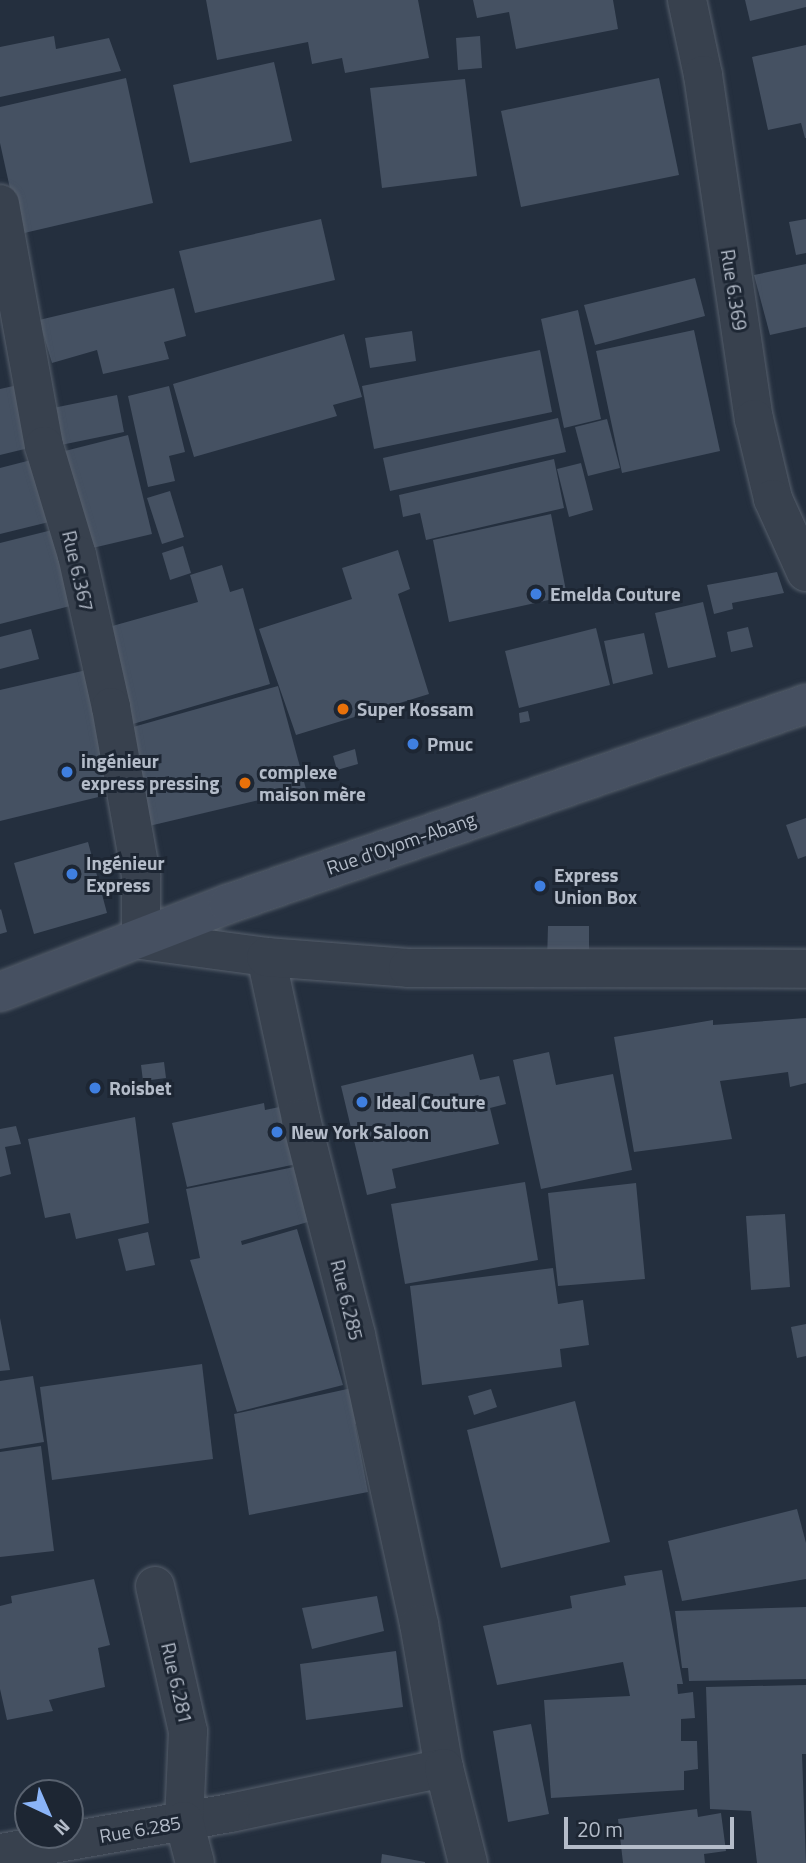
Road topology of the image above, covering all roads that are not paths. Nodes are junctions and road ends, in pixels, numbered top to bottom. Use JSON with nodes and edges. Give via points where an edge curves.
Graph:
{"nodes":[{"id":1,"x":687,"y":0,"type":"edge"},
{"id":2,"x":0,"y":204,"type":"edge"},
{"id":3,"x":806,"y":572,"type":"edge"},
{"id":4,"x":806,"y":705,"type":"edge"},
{"id":5,"x":141,"y":940,"type":"junction"},
{"id":6,"x":266,"y":957,"type":"junction"},
{"id":7,"x":806,"y":969,"type":"edge"},
{"id":8,"x":0,"y":992,"type":"edge"},
{"id":9,"x":155,"y":1586,"type":"dead end"},
{"id":10,"x":444,"y":1768,"type":"junction"},
{"id":11,"x":184,"y":1821,"type":"junction"},
{"id":12,"x":0,"y":1853,"type":"edge"},
{"id":13,"x":195,"y":1863,"type":"edge"},
{"id":14,"x":468,"y":1863,"type":"edge"}],
"edges":[{"from":1,"to":3,"type":"street","name":"Rue 6.369","via":[[703,75],[754,419],[773,499]]},
{"from":2,"to":5,"type":"street","name":"Rue 6.367","via":[[44,446],[77,555],[111,707],[141,876]]},
{"from":4,"to":5,"type":"main road","name":"Rue d'Oyom-Abang","via":[[405,841]]},
{"from":5,"to":6,"type":"street"},
{"from":5,"to":8,"type":"main road","name":"Rue d'Oyom-Abang"},
{"from":6,"to":7,"type":"street","via":[[408,968]]},
{"from":6,"to":10,"type":"street","name":"Rue 6.285","via":[[359,1348],[419,1624]]},
{"from":9,"to":11,"type":"street","name":"Rue 6.281","via":[[188,1731]]},
{"from":10,"to":11,"type":"street","name":"Rue 6.285"},
{"from":10,"to":14,"type":"street","name":"Rue 6.285"},
{"from":11,"to":12,"type":"street","name":"Rue 6.285"},
{"from":11,"to":13,"type":"street","name":"Rue 6.281"}]}
